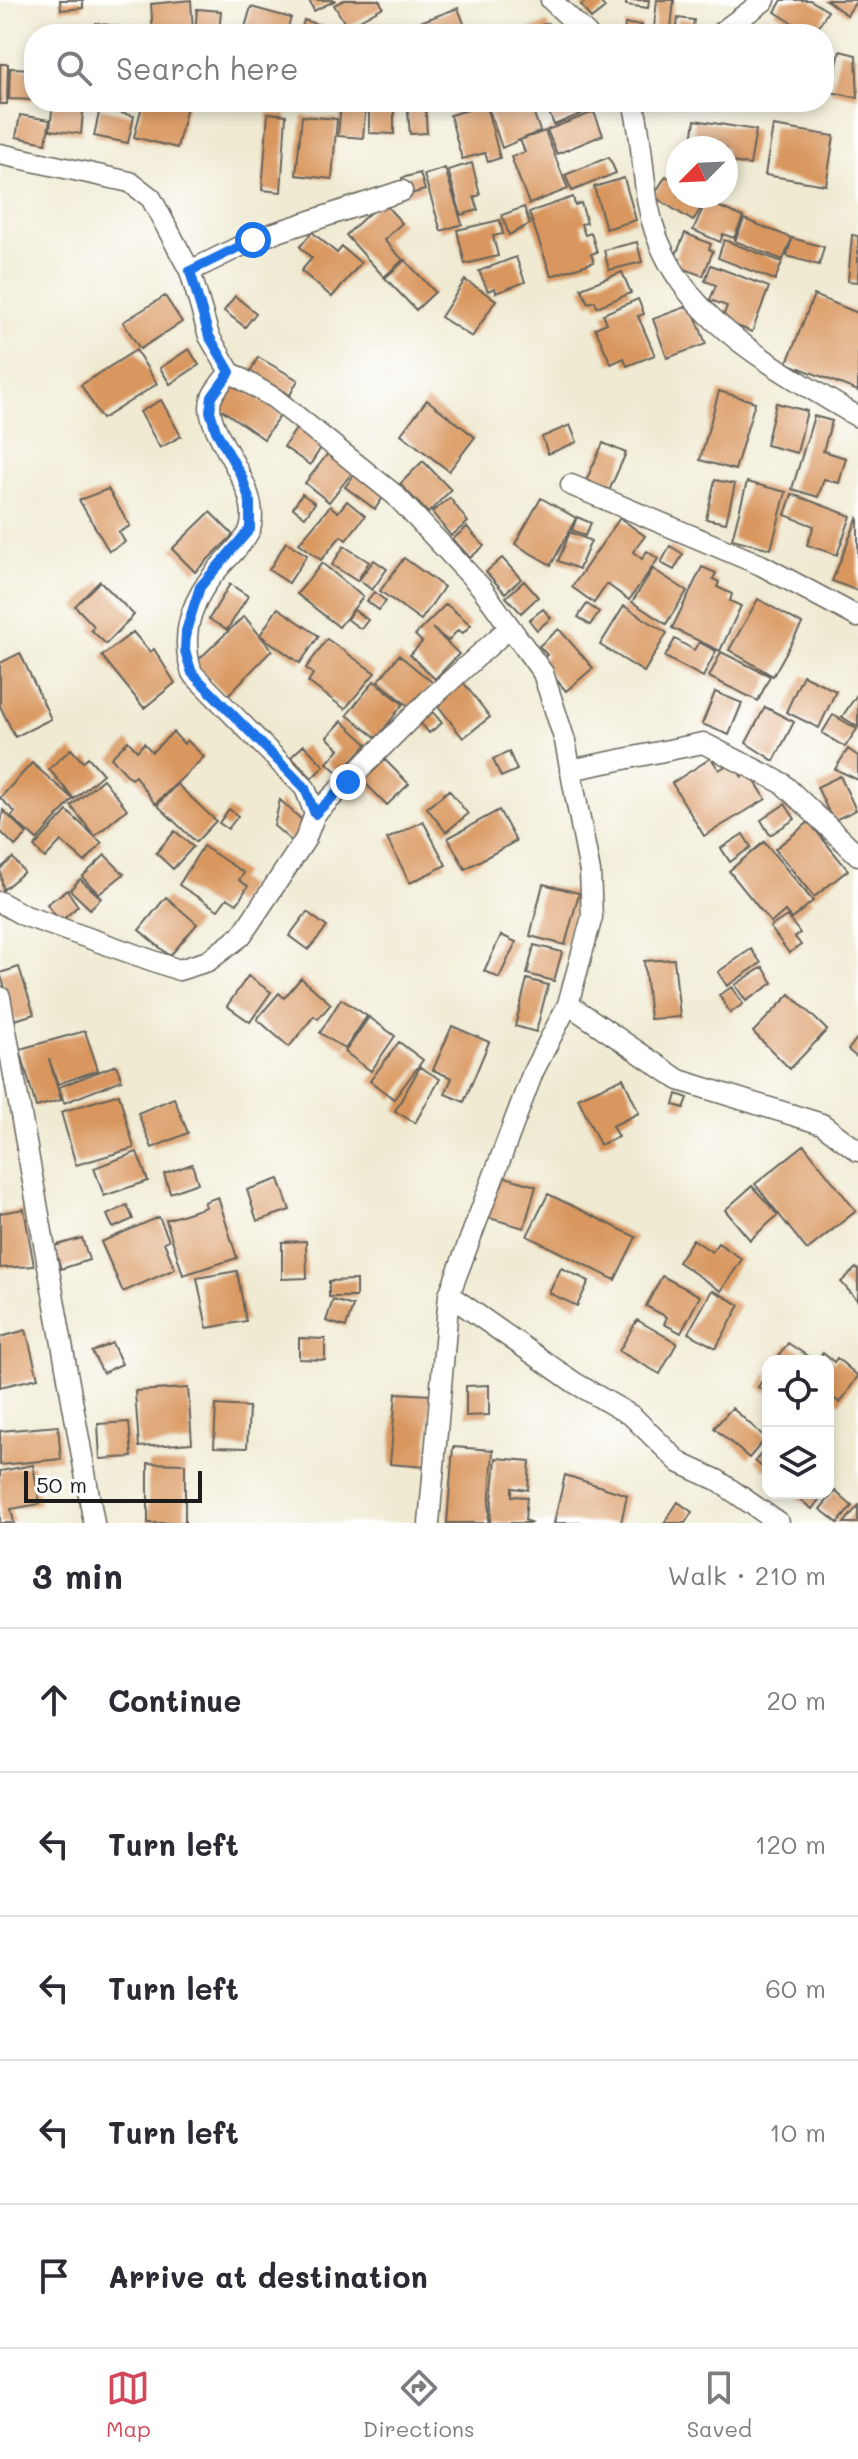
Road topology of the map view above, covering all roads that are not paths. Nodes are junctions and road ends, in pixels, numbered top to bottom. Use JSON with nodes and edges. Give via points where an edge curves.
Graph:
{"nodes":[{"id":1,"x":551,"y":0,"type":"edge"},
{"id":2,"x":765,"y":0,"type":"edge"},
{"id":3,"x":576,"y":24,"type":"edge"},
{"id":4,"x":733,"y":24,"type":"edge"},
{"id":5,"x":636,"y":112,"type":"edge"},
{"id":6,"x":0,"y":154,"type":"edge"},
{"id":7,"x":402,"y":191,"type":"dead end"},
{"id":8,"x":190,"y":271,"type":"junction"},
{"id":9,"x":230,"y":372,"type":"junction"},
{"id":10,"x":858,"y":417,"type":"edge"},
{"id":11,"x":571,"y":485,"type":"dead end"},
{"id":12,"x":858,"y":617,"type":"edge"},
{"id":13,"x":510,"y":627,"type":"junction"},
{"id":14,"x":570,"y":770,"type":"junction"},
{"id":15,"x":315,"y":814,"type":"junction"},
{"id":16,"x":858,"y":855,"type":"edge"},
{"id":17,"x":0,"y":902,"type":"edge"},
{"id":18,"x":0,"y":997,"type":"edge"},
{"id":19,"x":568,"y":1004,"type":"junction"},
{"id":20,"x":858,"y":1151,"type":"edge"},
{"id":21,"x":449,"y":1295,"type":"junction"},
{"id":22,"x":94,"y":1523,"type":"edge"},
{"id":23,"x":429,"y":1523,"type":"edge"},
{"id":24,"x":779,"y":1523,"type":"edge"}],
"edges":[{"from":1,"to":3,"type":"street"},
{"from":2,"to":4,"type":"street"},
{"from":5,"to":10,"type":"street","via":[[648,205],[664,255],[687,293],[723,332]]},
{"from":6,"to":8,"type":"street","via":[[130,182],[151,198]]},
{"from":7,"to":8,"type":"street","via":[[265,235]]},
{"from":8,"to":9,"type":"street","via":[[209,336]]},
{"from":9,"to":13,"type":"street","via":[[274,398],[395,495],[481,587]]},
{"from":9,"to":15,"type":"street","via":[[212,397],[210,411],[242,477],[250,502],[250,529],[200,587],[185,651],[192,673],[305,788]]},
{"from":11,"to":12,"type":"street","via":[[761,565]]},
{"from":13,"to":14,"type":"street","via":[[543,673]]},
{"from":13,"to":15,"type":"street"},
{"from":14,"to":16,"type":"street","via":[[703,743],[782,783]]},
{"from":14,"to":19,"type":"street","via":[[590,872],[592,917]]},
{"from":15,"to":17,"type":"street","via":[[305,840],[241,936],[208,961],[179,970]]},
{"from":18,"to":22,"type":"street"},
{"from":19,"to":20,"type":"street","via":[[679,1080],[822,1124]]},
{"from":19,"to":21,"type":"street","via":[[533,1072]]},
{"from":21,"to":23,"type":"street"},
{"from":21,"to":24,"type":"street","via":[[632,1416],[680,1463],[717,1480]]}]}
